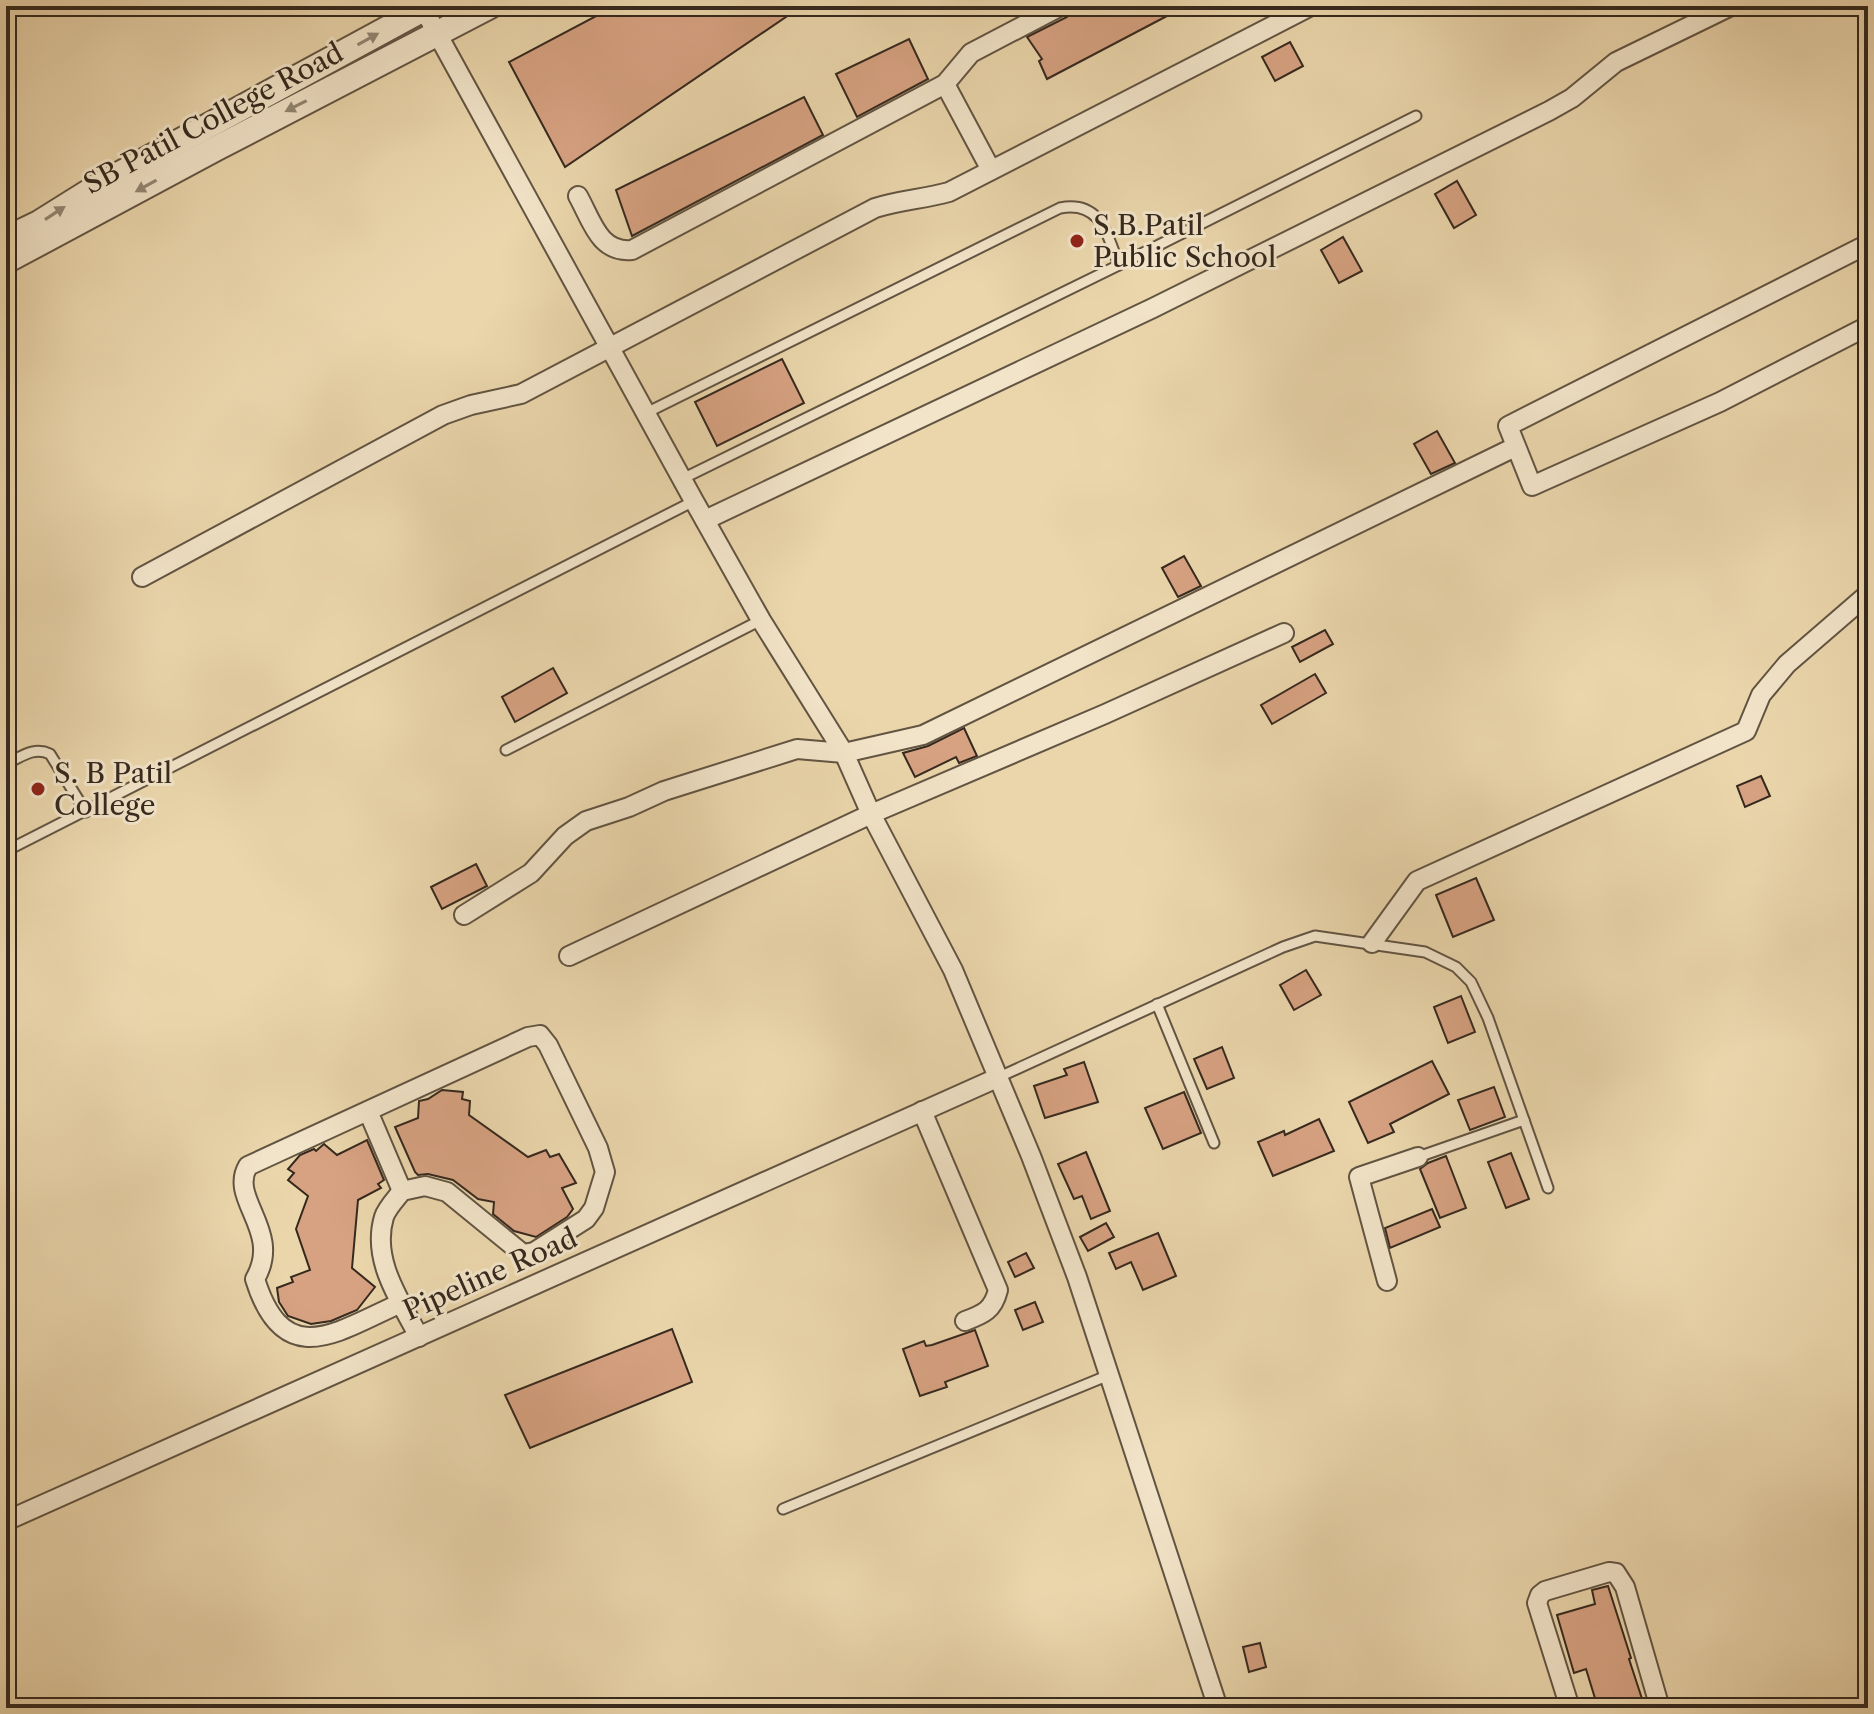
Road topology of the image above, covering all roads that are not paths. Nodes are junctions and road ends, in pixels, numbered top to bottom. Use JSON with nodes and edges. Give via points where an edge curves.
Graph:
{"nodes":[{"id":1,"x":490,"y":6,"type":"edge"},
{"id":2,"x":1061,"y":6,"type":"edge"},
{"id":3,"x":1311,"y":6,"type":"edge"},
{"id":4,"x":1731,"y":6,"type":"edge"},
{"id":5,"x":425,"y":7,"type":"edge"},
{"id":6,"x":437,"y":34,"type":"junction"},
{"id":7,"x":945,"y":84,"type":"junction"},
{"id":8,"x":1416,"y":116,"type":"dead end"},
{"id":9,"x":245,"y":120,"type":"junction"},
{"id":10,"x":991,"y":170,"type":"junction"},
{"id":11,"x":108,"y":193,"type":"junction"},
{"id":12,"x":578,"y":196,"type":"dead end"},
{"id":13,"x":6,"y":239,"type":"edge"},
{"id":14,"x":1868,"y":244,"type":"edge"},
{"id":15,"x":6,"y":261,"type":"edge"},
{"id":16,"x":1119,"y":265,"type":"junction"},
{"id":17,"x":1868,"y":326,"type":"edge"},
{"id":18,"x":610,"y":348,"type":"junction"},
{"id":19,"x":646,"y":413,"type":"junction"},
{"id":20,"x":1515,"y":447,"type":"junction"},
{"id":21,"x":682,"y":479,"type":"junction"},
{"id":22,"x":694,"y":501,"type":"junction"},
{"id":23,"x":705,"y":520,"type":"junction"},
{"id":24,"x":142,"y":577,"type":"dead end"},
{"id":25,"x":1868,"y":594,"type":"edge"},
{"id":26,"x":761,"y":620,"type":"junction"},
{"id":27,"x":1284,"y":633,"type":"dead end"},
{"id":28,"x":506,"y":750,"type":"dead end"},
{"id":29,"x":844,"y":753,"type":"junction"},
{"id":30,"x":6,"y":764,"type":"edge"},
{"id":31,"x":86,"y":812,"type":"junction"},
{"id":32,"x":871,"y":814,"type":"junction"},
{"id":33,"x":6,"y":851,"type":"edge"},
{"id":34,"x":464,"y":915,"type":"dead end"},
{"id":35,"x":1372,"y":943,"type":"junction"},
{"id":36,"x":569,"y":956,"type":"dead end"},
{"id":37,"x":1157,"y":1004,"type":"junction"},
{"id":38,"x":997,"y":1078,"type":"junction"},
{"id":39,"x":368,"y":1111,"type":"junction"},
{"id":40,"x":922,"y":1111,"type":"junction"},
{"id":41,"x":1524,"y":1120,"type":"junction"},
{"id":42,"x":1214,"y":1143,"type":"dead end"},
{"id":43,"x":1418,"y":1157,"type":"joint"},
{"id":44,"x":1548,"y":1188,"type":"dead end"},
{"id":45,"x":402,"y":1191,"type":"junction"},
{"id":46,"x":1387,"y":1281,"type":"dead end"},
{"id":47,"x":401,"y":1303,"type":"junction"},
{"id":48,"x":965,"y":1321,"type":"dead end"},
{"id":49,"x":419,"y":1337,"type":"junction"},
{"id":50,"x":1109,"y":1375,"type":"junction"},
{"id":51,"x":783,"y":1509,"type":"dead end"},
{"id":52,"x":6,"y":1521,"type":"edge"},
{"id":53,"x":1218,"y":1708,"type":"edge"},
{"id":54,"x":1570,"y":1708,"type":"edge"},
{"id":55,"x":1660,"y":1708,"type":"edge"}],
"edges":[{"from":1,"to":6,"type":"street","name":"SB Patil College Road"},
{"from":2,"to":7,"type":"street","via":[[971,53]]},
{"from":3,"to":10,"type":"street"},
{"from":4,"to":23,"type":"street","via":[[1616,62],[1549,111],[1153,308]]},
{"from":5,"to":6,"type":"street"},
{"from":9,"to":5,"type":"street","name":"SB Patil College Road","one_way":true},
{"from":6,"to":9,"type":"street","name":"SB Patil College Road","one_way":true},
{"from":6,"to":18,"type":"street"},
{"from":7,"to":10,"type":"street"},
{"from":7,"to":12,"type":"street","via":[[632,250],[605,245]]},
{"from":8,"to":16,"type":"lane"},
{"from":9,"to":11,"type":"street","name":"SB Patil College Road"},
{"from":10,"to":18,"type":"street","via":[[949,192],[875,208]]},
{"from":13,"to":11,"type":"street","name":"SB Patil College Road","one_way":true},
{"from":11,"to":15,"type":"street","name":"SB Patil College Road"},
{"from":14,"to":20,"type":"street","via":[[1508,426]]},
{"from":16,"to":19,"type":"lane","via":[[1101,222],[1090,210],[1076,205],[1060,208]]},
{"from":16,"to":21,"type":"lane"},
{"from":17,"to":20,"type":"street","via":[[1720,402],[1532,486]]},
{"from":18,"to":19,"type":"street"},
{"from":18,"to":24,"type":"street","via":[[521,394],[443,415]]},
{"from":19,"to":21,"type":"street"},
{"from":20,"to":29,"type":"street","via":[[923,735]]},
{"from":21,"to":22,"type":"street"},
{"from":22,"to":23,"type":"street"},
{"from":22,"to":31,"type":"lane"},
{"from":23,"to":26,"type":"street"},
{"from":25,"to":35,"type":"street","via":[[1787,664],[1761,695],[1746,731],[1417,881]]},
{"from":26,"to":28,"type":"lane"},
{"from":26,"to":29,"type":"street"},
{"from":27,"to":32,"type":"street"},
{"from":29,"to":32,"type":"street"},
{"from":29,"to":34,"type":"street","via":[[797,749],[586,821],[531,873]]},
{"from":30,"to":31,"type":"lane","via":[[33,750],[50,754]]},
{"from":31,"to":33,"type":"lane"},
{"from":32,"to":36,"type":"street"},
{"from":32,"to":38,"type":"street","via":[[953,970]]},
{"from":35,"to":37,"type":"lane","via":[[1315,936]]},
{"from":35,"to":41,"type":"lane","via":[[1425,952],[1456,967],[1471,982]]},
{"from":37,"to":38,"type":"lane"},
{"from":37,"to":42,"type":"lane"},
{"from":38,"to":40,"type":"street","name":"Pipeline Road"},
{"from":38,"to":50,"type":"street","via":[[1052,1209]]},
{"from":39,"to":45,"type":"street"},
{"from":39,"to":45,"type":"street","via":[[540,1035],[605,1172],[586,1219],[523,1254],[447,1192],[425,1186]]},
{"from":39,"to":47,"type":"street","via":[[248,1166],[242,1176],[244,1191],[264,1238],[264,1265],[255,1279],[279,1325],[297,1337],[316,1339]]},
{"from":40,"to":48,"type":"street","via":[[998,1290],[986,1313]]},
{"from":40,"to":49,"type":"street","name":"Pipeline Road"},
{"from":41,"to":43,"type":"lane"},
{"from":41,"to":44,"type":"lane"},
{"from":43,"to":46,"type":"street","via":[[1359,1177]]},
{"from":45,"to":47,"type":"street","via":[[384,1214],[379,1246]]},
{"from":47,"to":49,"type":"street"},
{"from":49,"to":52,"type":"street","name":"Pipeline Road"},
{"from":50,"to":51,"type":"lane"},
{"from":50,"to":53,"type":"street"},
{"from":54,"to":55,"type":"street","via":[[1537,1603],[1545,1591],[1609,1572],[1616,1573],[1625,1587]]}]}
